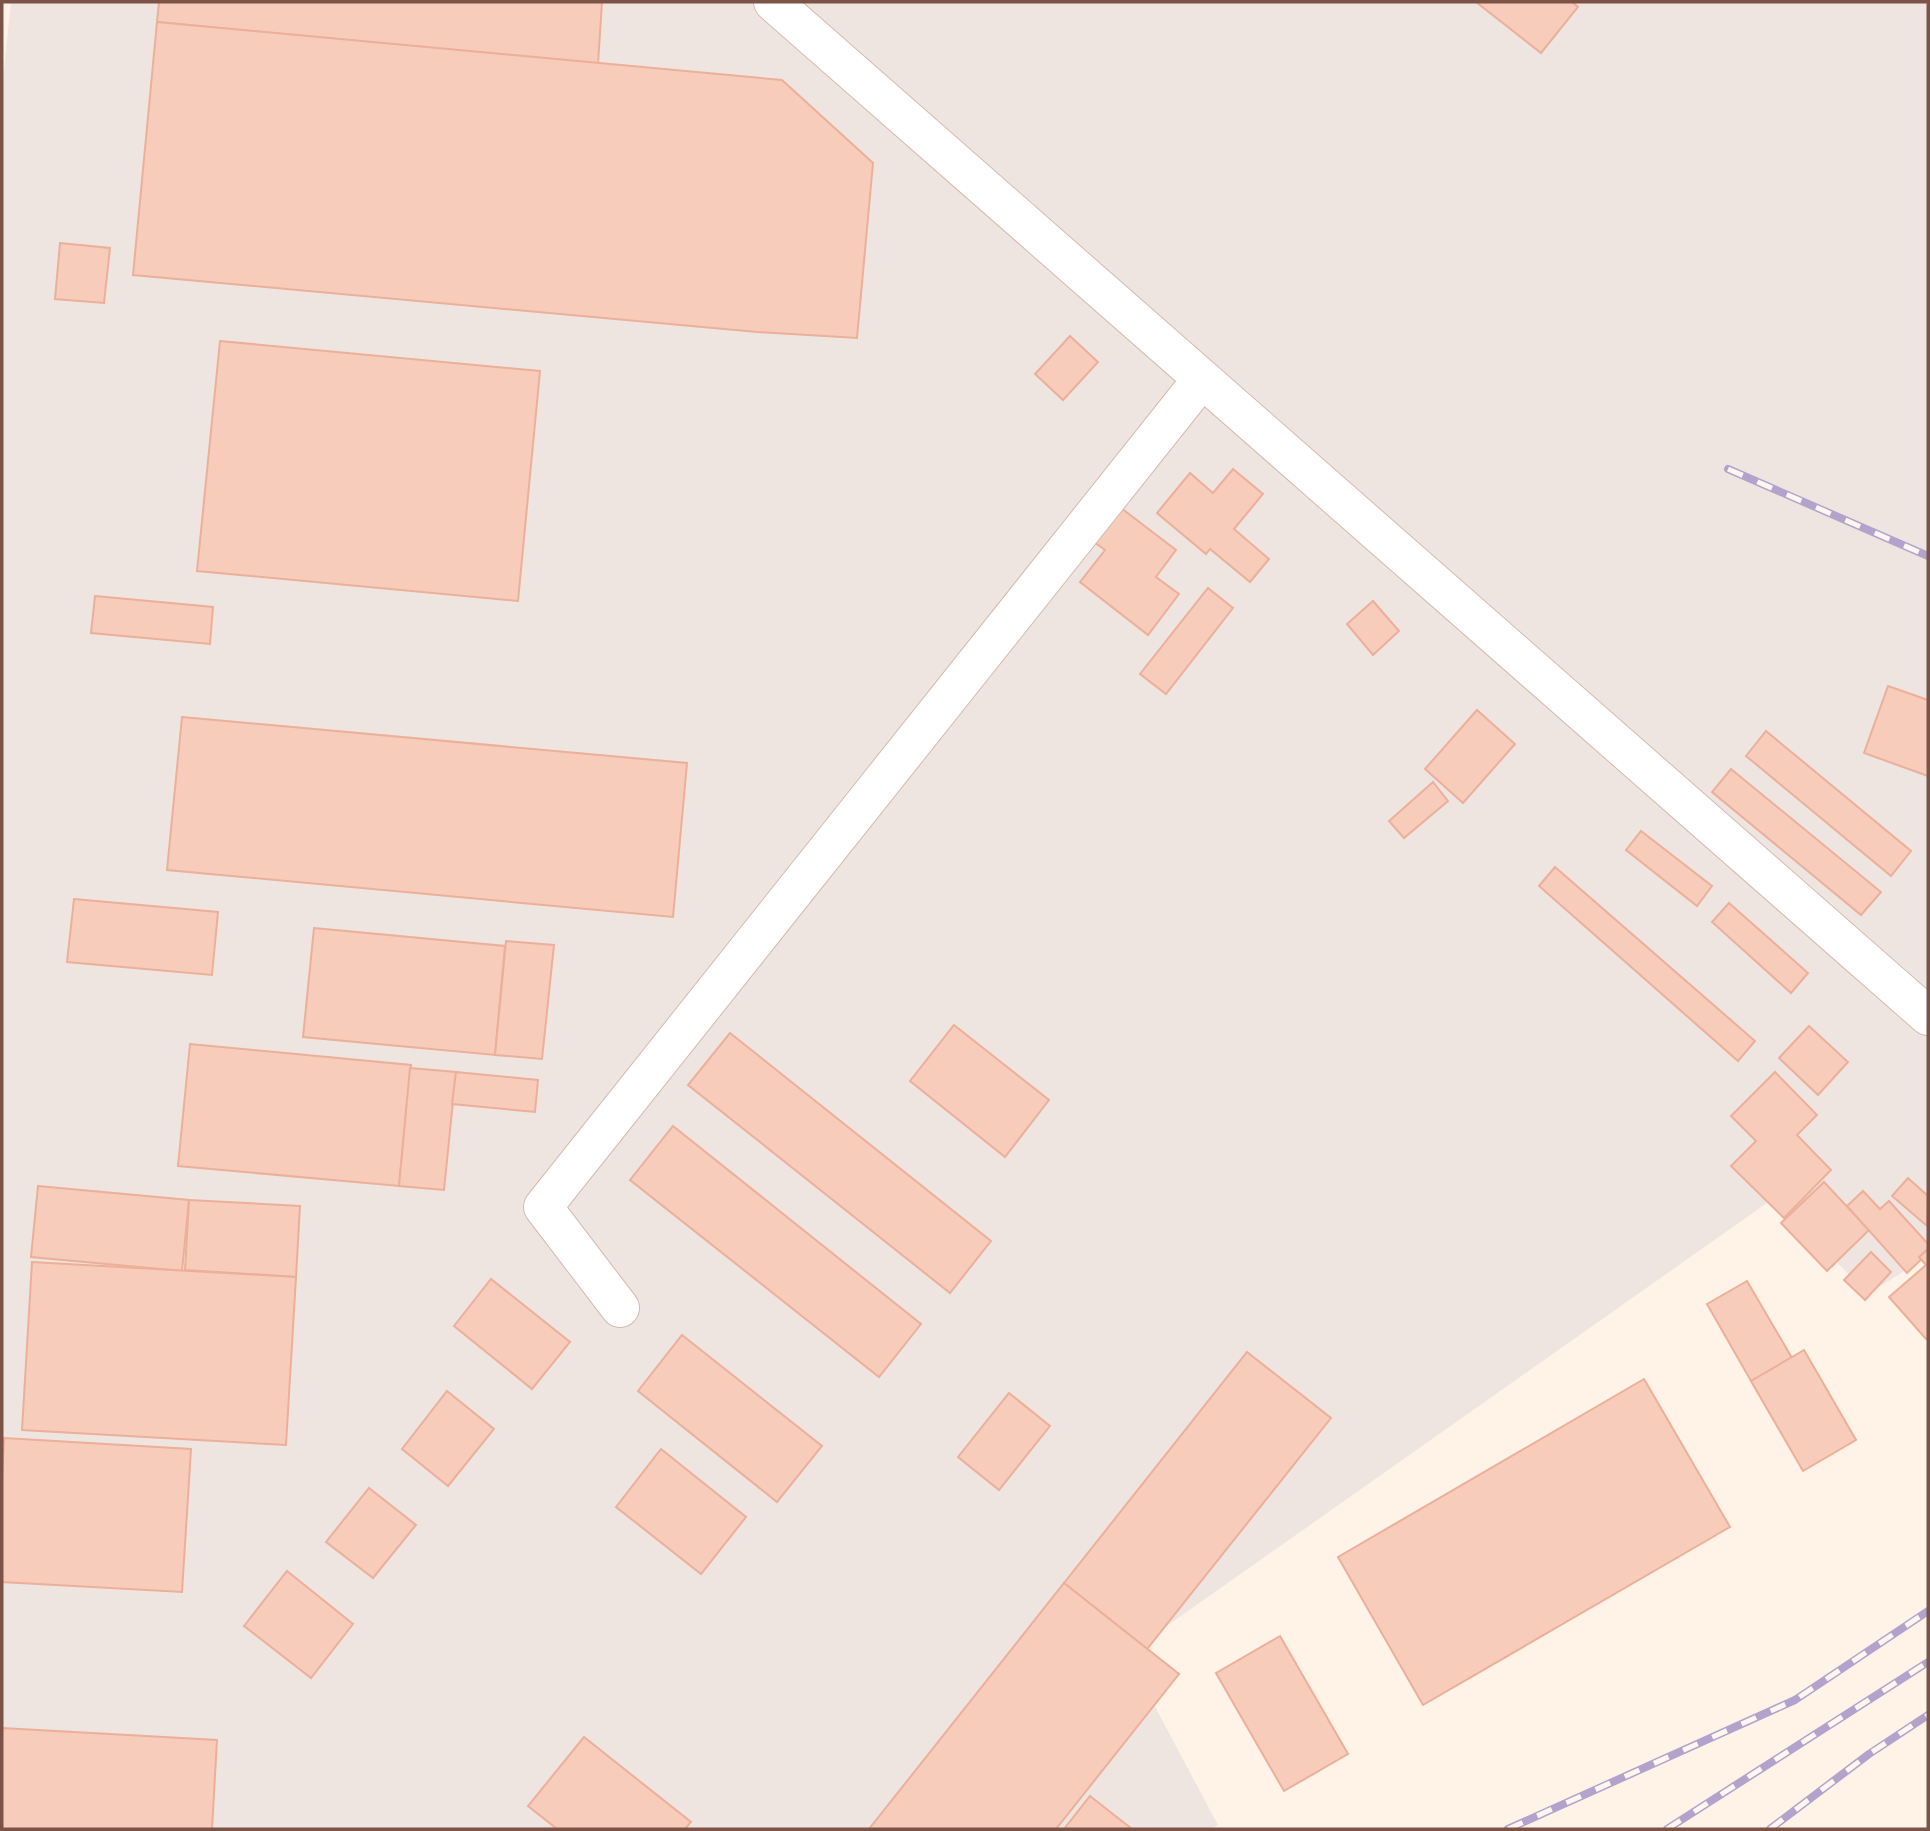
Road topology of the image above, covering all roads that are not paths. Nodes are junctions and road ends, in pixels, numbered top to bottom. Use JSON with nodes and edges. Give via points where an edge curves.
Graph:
{"nodes":[{"id":1,"x":777,"y":3,"type":"edge"},
{"id":2,"x":1202,"y":379,"type":"junction"},
{"id":3,"x":1928,"y":1016,"type":"edge"},
{"id":4,"x":620,"y":1308,"type":"dead end"}],
"edges":[{"from":1,"to":2,"type":"street"},
{"from":2,"to":3,"type":"street"},
{"from":2,"to":4,"type":"street","via":[[543,1207]]}]}
